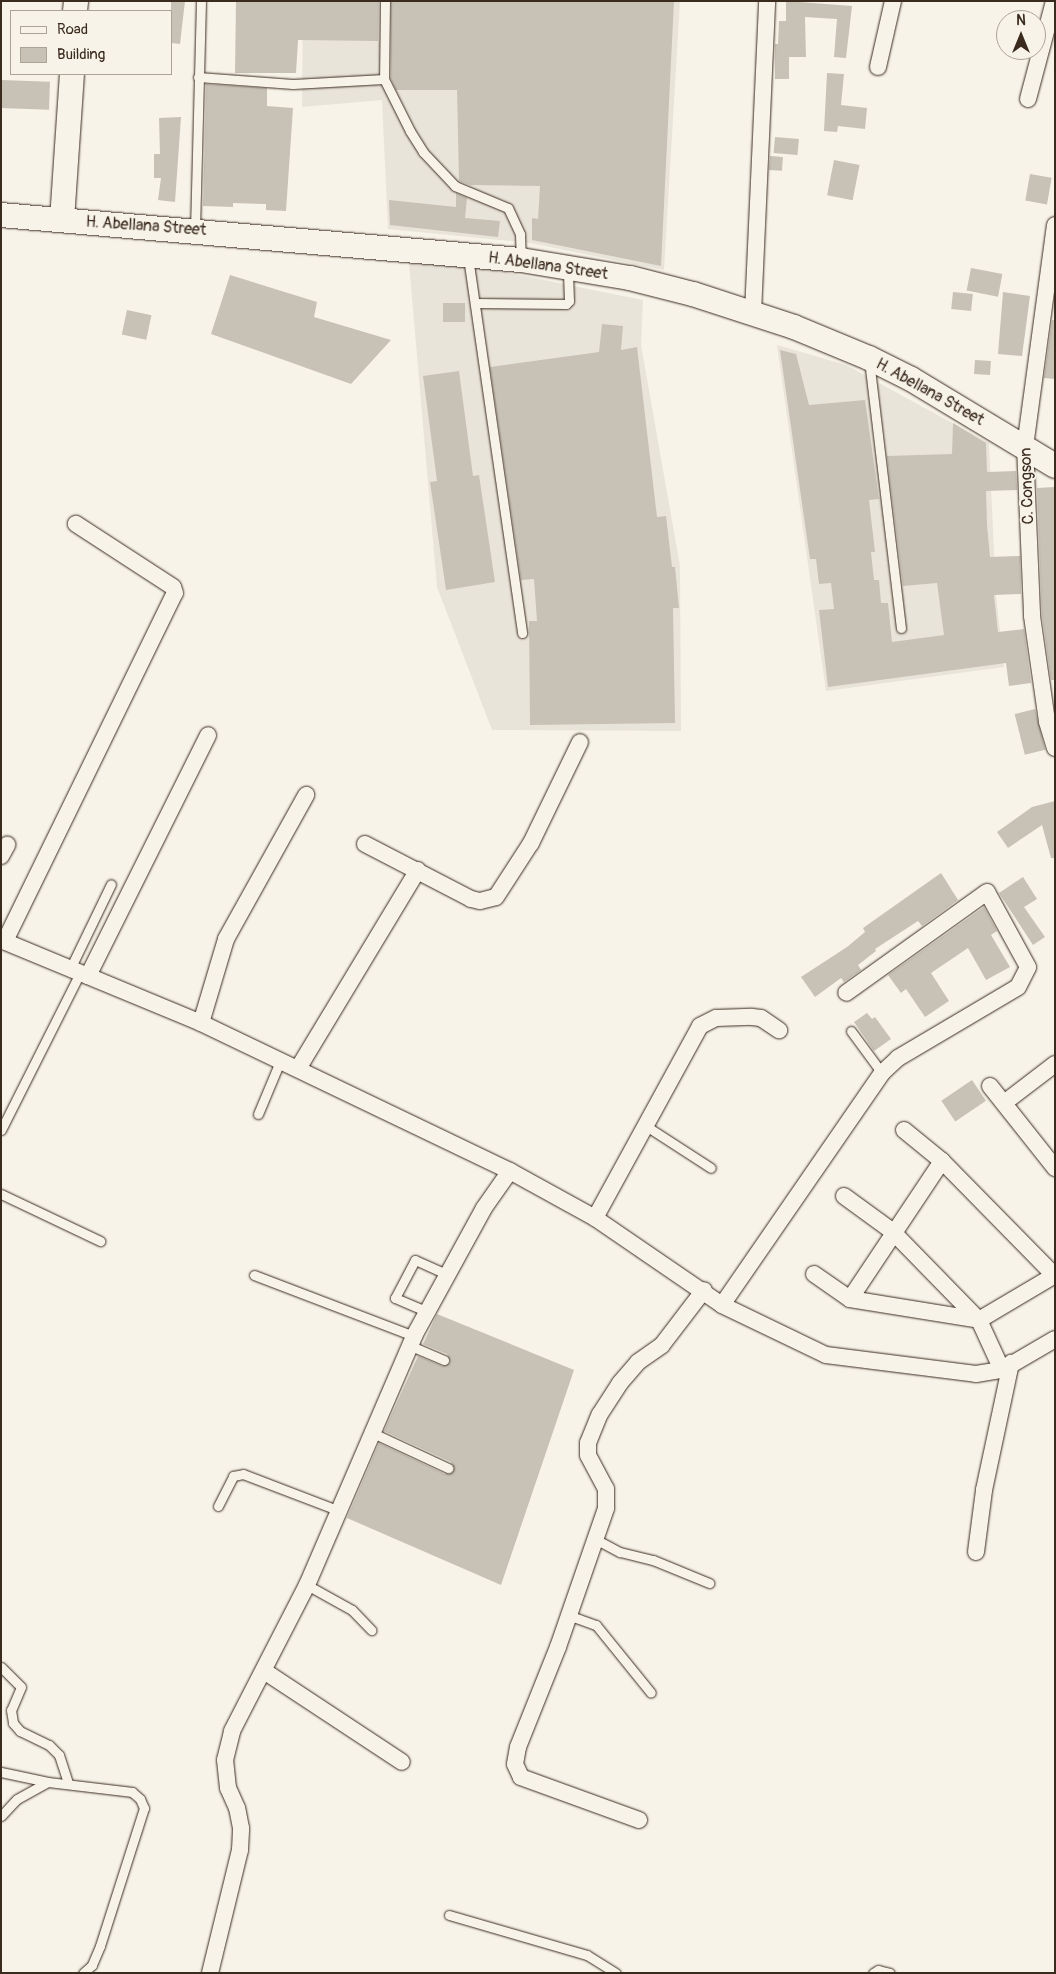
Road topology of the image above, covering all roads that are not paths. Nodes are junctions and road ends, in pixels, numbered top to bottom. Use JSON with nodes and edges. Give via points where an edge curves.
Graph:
{"nodes":[{"id":1,"x":201,"y":1,"type":"edge"},
{"id":2,"x":385,"y":1,"type":"edge"},
{"id":3,"x":767,"y":1,"type":"edge"},
{"id":4,"x":893,"y":1,"type":"edge"},
{"id":5,"x":1054,"y":1,"type":"edge"},
{"id":6,"x":878,"y":67,"type":"dead end"},
{"id":7,"x":72,"y":75,"type":"edge"},
{"id":8,"x":198,"y":76,"type":"junction"},
{"id":9,"x":384,"y":79,"type":"junction"},
{"id":10,"x":1028,"y":99,"type":"dead end"},
{"id":11,"x":1,"y":215,"type":"edge"},
{"id":12,"x":62,"y":220,"type":"junction"},
{"id":13,"x":1055,"y":225,"type":"edge"},
{"id":14,"x":194,"y":230,"type":"junction"},
{"id":15,"x":468,"y":255,"type":"junction"},
{"id":16,"x":521,"y":260,"type":"junction"},
{"id":17,"x":568,"y":267,"type":"junction"},
{"id":18,"x":475,"y":303,"type":"junction"},
{"id":19,"x":753,"y":313,"type":"junction"},
{"id":20,"x":869,"y":358,"type":"junction"},
{"id":21,"x":1025,"y":446,"type":"junction"},
{"id":22,"x":1055,"y":466,"type":"edge"},
{"id":23,"x":76,"y":524,"type":"dead end"},
{"id":24,"x":901,"y":628,"type":"dead end"},
{"id":25,"x":522,"y":633,"type":"dead end"},
{"id":26,"x":208,"y":735,"type":"dead end"},
{"id":27,"x":580,"y":742,"type":"dead end"},
{"id":28,"x":1055,"y":748,"type":"edge"},
{"id":29,"x":306,"y":795,"type":"dead end"},
{"id":30,"x":365,"y":844,"type":"dead end"},
{"id":31,"x":418,"y":870,"type":"junction"},
{"id":32,"x":111,"y":884,"type":"dead end"},
{"id":33,"x":3,"y":941,"type":"edge"},
{"id":34,"x":79,"y":973,"type":"junction"},
{"id":35,"x":846,"y":993,"type":"dead end"},
{"id":36,"x":201,"y":1023,"type":"junction"},
{"id":37,"x":779,"y":1030,"type":"dead end"},
{"id":38,"x":851,"y":1031,"type":"dead end"},
{"id":39,"x":281,"y":1059,"type":"junction"},
{"id":40,"x":1055,"y":1064,"type":"edge"},
{"id":41,"x":299,"y":1068,"type":"junction"},
{"id":42,"x":882,"y":1074,"type":"junction"},
{"id":43,"x":990,"y":1086,"type":"dead end"},
{"id":44,"x":1004,"y":1103,"type":"junction"},
{"id":45,"x":258,"y":1114,"type":"dead end"},
{"id":46,"x":646,"y":1126,"type":"junction"},
{"id":47,"x":1,"y":1130,"type":"edge"},
{"id":48,"x":904,"y":1130,"type":"dead end"},
{"id":49,"x":942,"y":1161,"type":"junction"},
{"id":50,"x":711,"y":1168,"type":"dead end"},
{"id":51,"x":1055,"y":1168,"type":"edge"},
{"id":52,"x":510,"y":1171,"type":"junction"},
{"id":53,"x":1,"y":1194,"type":"edge"},
{"id":54,"x":844,"y":1196,"type":"dead end"},
{"id":55,"x":595,"y":1218,"type":"junction"},
{"id":56,"x":892,"y":1231,"type":"junction"},
{"id":57,"x":100,"y":1240,"type":"dead end"},
{"id":58,"x":446,"y":1274,"type":"junction"},
{"id":59,"x":814,"y":1274,"type":"dead end"},
{"id":60,"x":254,"y":1275,"type":"dead end"},
{"id":61,"x":1055,"y":1275,"type":"edge"},
{"id":62,"x":704,"y":1290,"type":"junction"},
{"id":63,"x":850,"y":1299,"type":"junction"},
{"id":64,"x":722,"y":1304,"type":"junction"},
{"id":65,"x":428,"y":1312,"type":"junction"},
{"id":66,"x":979,"y":1320,"type":"junction"},
{"id":67,"x":1055,"y":1339,"type":"edge"},
{"id":68,"x":412,"y":1341,"type":"junction"},
{"id":69,"x":444,"y":1360,"type":"dead end"},
{"id":70,"x":1006,"y":1366,"type":"junction"},
{"id":71,"x":375,"y":1434,"type":"junction"},
{"id":72,"x":448,"y":1468,"type":"dead end"},
{"id":73,"x":218,"y":1506,"type":"dead end"},
{"id":74,"x":340,"y":1511,"type":"junction"},
{"id":75,"x":597,"y":1540,"type":"junction"},
{"id":76,"x":976,"y":1552,"type":"dead end"},
{"id":77,"x":709,"y":1583,"type":"dead end"},
{"id":78,"x":307,"y":1585,"type":"junction"},
{"id":79,"x":568,"y":1615,"type":"junction"},
{"id":80,"x":371,"y":1630,"type":"dead end"},
{"id":81,"x":1,"y":1668,"type":"edge"},
{"id":82,"x":264,"y":1671,"type":"junction"},
{"id":83,"x":652,"y":1693,"type":"dead end"},
{"id":84,"x":402,"y":1762,"type":"dead end"},
{"id":85,"x":1,"y":1772,"type":"edge"},
{"id":86,"x":48,"y":1782,"type":"junction"},
{"id":87,"x":68,"y":1783,"type":"junction"},
{"id":88,"x":1,"y":1816,"type":"edge"},
{"id":89,"x":639,"y":1820,"type":"dead end"},
{"id":90,"x":449,"y":1915,"type":"dead end"},
{"id":91,"x":83,"y":1973,"type":"edge"},
{"id":92,"x":210,"y":1973,"type":"edge"},
{"id":93,"x":616,"y":1973,"type":"edge"},
{"id":94,"x":873,"y":1973,"type":"edge"},
{"id":95,"x":890,"y":1973,"type":"edge"}],
"edges":[{"from":1,"to":8,"type":"lane"},
{"from":2,"to":9,"type":"lane"},
{"from":3,"to":19,"type":"street"},
{"from":4,"to":6,"type":"street"},
{"from":5,"to":10,"type":"street"},
{"from":7,"to":12,"type":"main road"},
{"from":8,"to":9,"type":"lane","via":[[293,84]]},
{"from":8,"to":14,"type":"lane"},
{"from":9,"to":16,"type":"lane","via":[[422,152],[455,186],[508,208],[520,234]]},
{"from":11,"to":12,"type":"main road","name":"H. Abellana Street"},
{"from":12,"to":14,"type":"main road","name":"H. Abellana Street"},
{"from":13,"to":21,"type":"street","name":"C. Congson"},
{"from":14,"to":15,"type":"main road","name":"H. Abellana Street"},
{"from":15,"to":16,"type":"main road","name":"H. Abellana Street"},
{"from":15,"to":18,"type":"lane"},
{"from":16,"to":17,"type":"main road","name":"H. Abellana Street"},
{"from":17,"to":18,"type":"lane","via":[[569,301],[566,304]]},
{"from":17,"to":19,"type":"main road","name":"H. Abellana Street","via":[[694,294]]},
{"from":18,"to":25,"type":"lane"},
{"from":19,"to":20,"type":"main road","name":"H. Abellana Street"},
{"from":20,"to":21,"type":"main road","name":"H. Abellana Street"},
{"from":20,"to":24,"type":"lane"},
{"from":21,"to":22,"type":"main road","name":"H. Abellana Street"},
{"from":21,"to":28,"type":"street","name":"C. Congson","via":[[1032,616],[1047,722]]},
{"from":23,"to":33,"type":"street","via":[[173,587],[175,593]]},
{"from":26,"to":34,"type":"street"},
{"from":27,"to":31,"type":"street","via":[[531,843],[496,897],[480,901],[471,899]]},
{"from":29,"to":36,"type":"street","via":[[226,939]]},
{"from":30,"to":31,"type":"street"},
{"from":31,"to":41,"type":"street"},
{"from":32,"to":34,"type":"lane"},
{"from":33,"to":34,"type":"street"},
{"from":34,"to":36,"type":"street"},
{"from":34,"to":47,"type":"lane"},
{"from":35,"to":42,"type":"street","via":[[987,892],[1028,967],[1018,987],[898,1058]]},
{"from":36,"to":39,"type":"street"},
{"from":37,"to":46,"type":"street","via":[[761,1018],[752,1017],[716,1018],[700,1026]]},
{"from":38,"to":42,"type":"lane"},
{"from":39,"to":41,"type":"street"},
{"from":39,"to":45,"type":"lane"},
{"from":40,"to":44,"type":"street"},
{"from":41,"to":52,"type":"street"},
{"from":42,"to":64,"type":"street"},
{"from":43,"to":44,"type":"street"},
{"from":44,"to":51,"type":"street"},
{"from":46,"to":50,"type":"lane"},
{"from":46,"to":55,"type":"street"},
{"from":48,"to":49,"type":"street"},
{"from":49,"to":56,"type":"street"},
{"from":49,"to":61,"type":"street"},
{"from":52,"to":55,"type":"street"},
{"from":52,"to":58,"type":"street","via":[[484,1208]]},
{"from":53,"to":57,"type":"lane"},
{"from":54,"to":56,"type":"street"},
{"from":55,"to":62,"type":"street"},
{"from":56,"to":63,"type":"street"},
{"from":56,"to":66,"type":"street"},
{"from":58,"to":65,"type":"street"},
{"from":58,"to":65,"type":"lane","via":[[415,1260],[395,1298]]},
{"from":59,"to":63,"type":"street"},
{"from":60,"to":68,"type":"lane"},
{"from":61,"to":66,"type":"street"},
{"from":62,"to":64,"type":"street"},
{"from":62,"to":75,"type":"street","via":[[662,1345],[632,1369],[600,1414],[588,1443],[588,1455],[606,1489],[606,1508]]},
{"from":63,"to":66,"type":"street"},
{"from":64,"to":70,"type":"street","via":[[826,1355],[976,1374]]},
{"from":65,"to":68,"type":"street"},
{"from":66,"to":70,"type":"street"},
{"from":67,"to":70,"type":"street"},
{"from":68,"to":69,"type":"lane"},
{"from":68,"to":71,"type":"street"},
{"from":70,"to":76,"type":"street"},
{"from":71,"to":72,"type":"lane"},
{"from":71,"to":74,"type":"street"},
{"from":73,"to":74,"type":"lane","via":[[233,1476],[243,1474]]},
{"from":74,"to":78,"type":"street"},
{"from":75,"to":77,"type":"lane","via":[[620,1552],[653,1560]]},
{"from":75,"to":79,"type":"street"},
{"from":78,"to":80,"type":"lane","via":[[352,1610]]},
{"from":78,"to":82,"type":"street"},
{"from":79,"to":83,"type":"lane","via":[[596,1625]]},
{"from":79,"to":89,"type":"street","via":[[518,1747],[515,1764],[521,1777]]},
{"from":81,"to":87,"type":"lane","via":[[21,1687],[11,1710],[13,1723],[20,1731],[59,1755]]},
{"from":82,"to":84,"type":"street"},
{"from":82,"to":92,"type":"street","via":[[232,1731],[225,1760],[228,1788],[241,1828],[240,1850]]},
{"from":85,"to":86,"type":"lane"},
{"from":86,"to":87,"type":"lane"},
{"from":86,"to":88,"type":"lane","via":[[17,1799]]},
{"from":87,"to":91,"type":"lane","via":[[132,1792],[144,1808],[100,1946],[92,1964]]},
{"from":90,"to":93,"type":"lane","via":[[587,1955]]},
{"from":94,"to":95,"type":"lane"}]}
